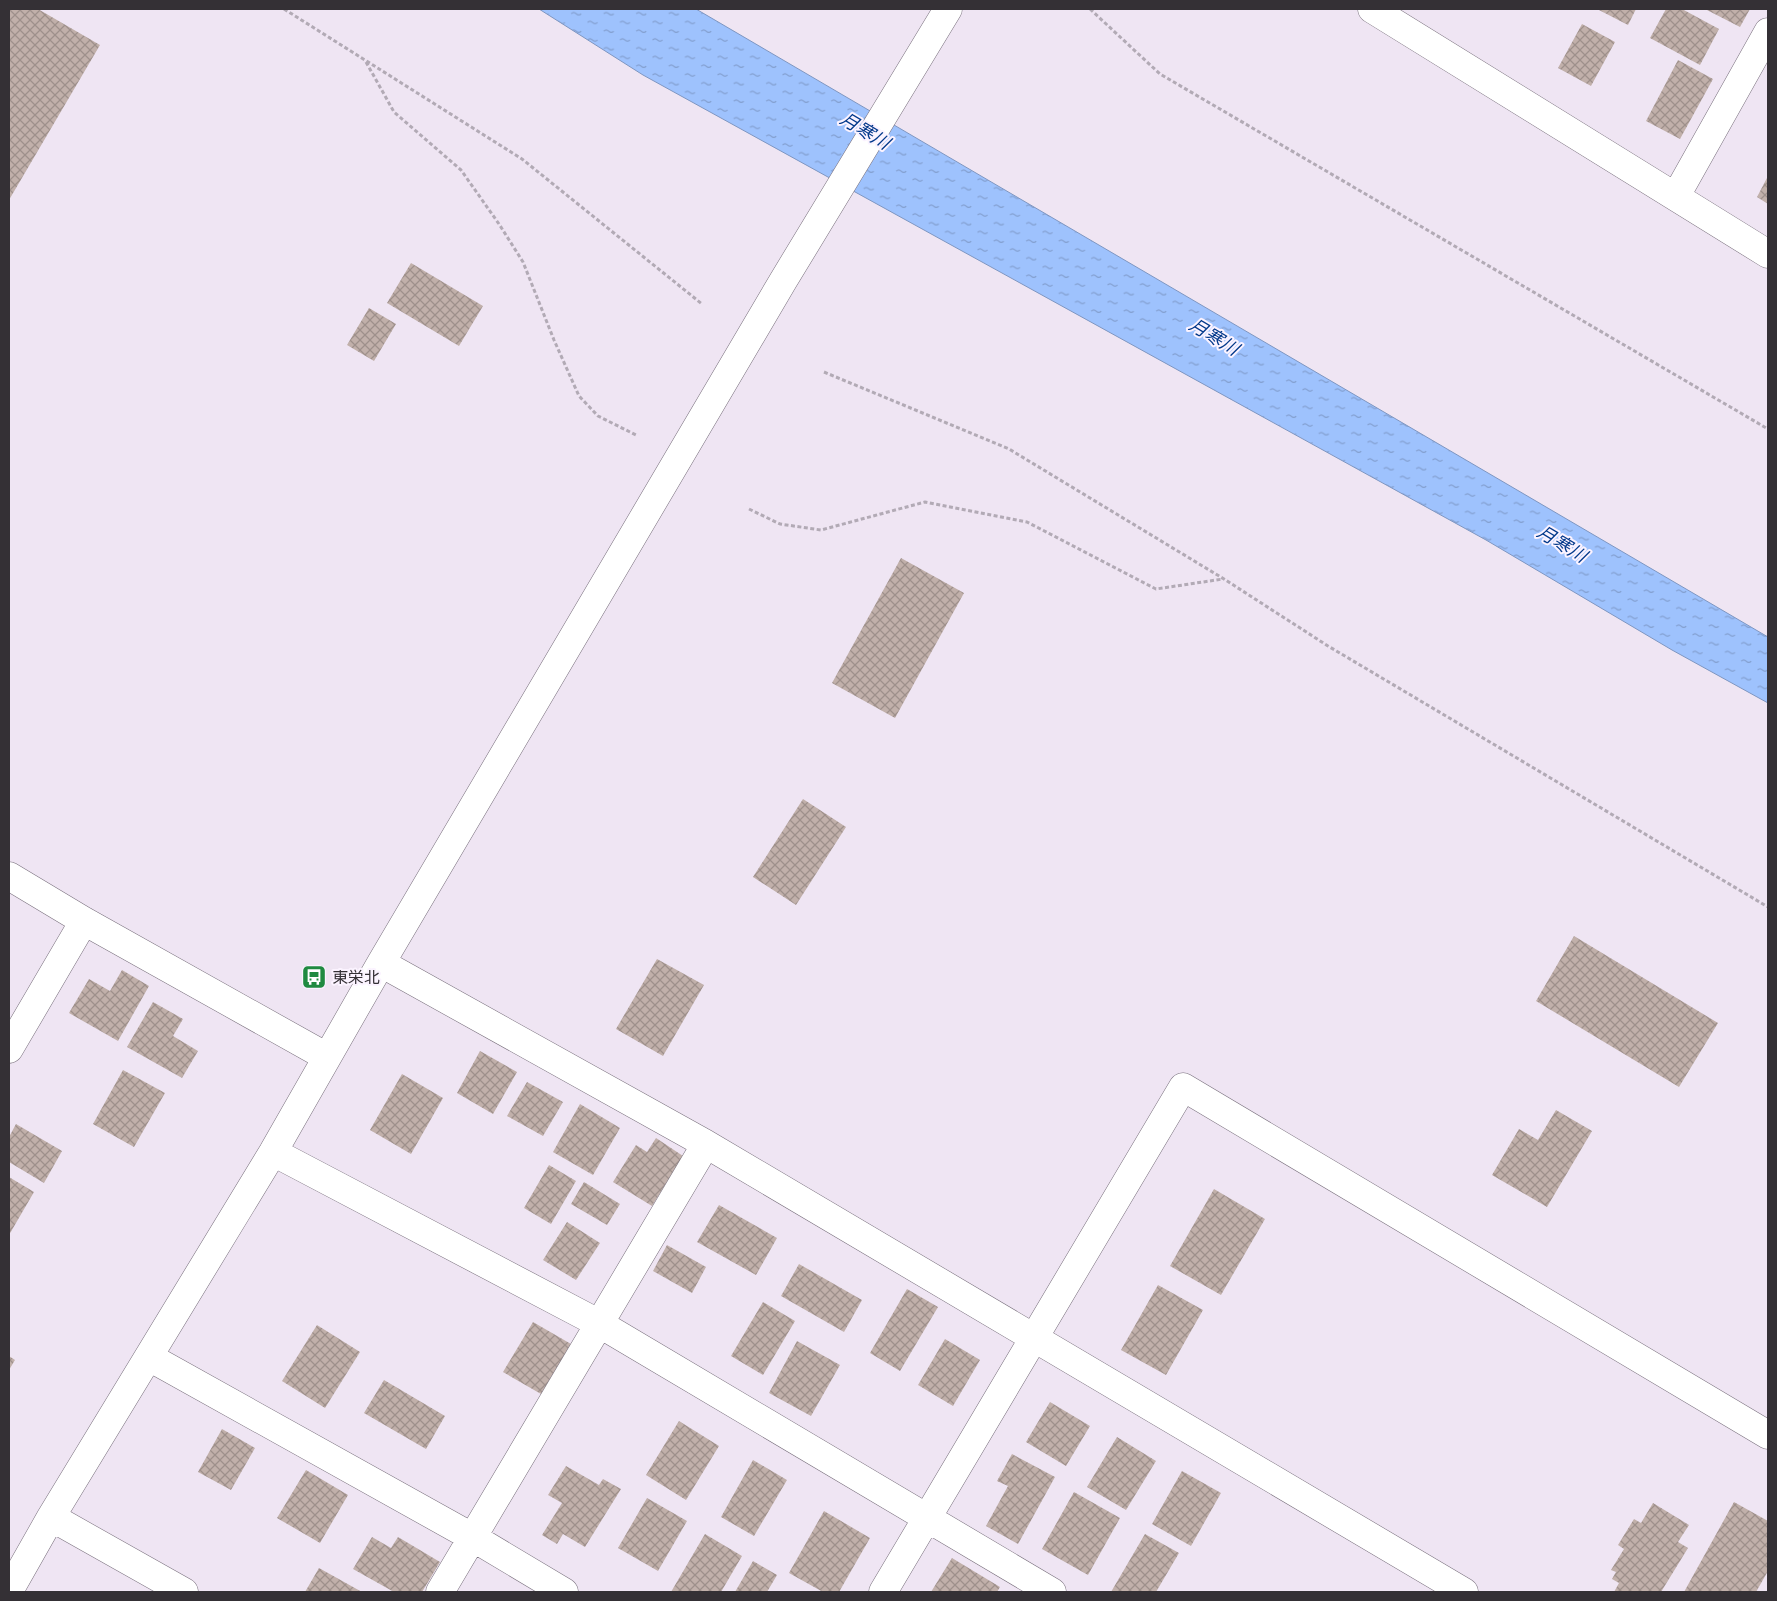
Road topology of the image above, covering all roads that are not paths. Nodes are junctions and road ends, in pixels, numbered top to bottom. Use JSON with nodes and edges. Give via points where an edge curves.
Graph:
{"nodes":[{"id":1,"x":948,"y":9,"type":"edge"},
{"id":2,"x":1372,"y":9,"type":"edge"},
{"id":3,"x":1768,"y":32,"type":"edge"},
{"id":4,"x":1676,"y":196,"type":"junction"},
{"id":5,"x":1768,"y":254,"type":"edge"},
{"id":6,"x":9,"y":876,"type":"edge"},
{"id":7,"x":84,"y":921,"type":"junction"},
{"id":8,"x":381,"y":963,"type":"junction"},
{"id":9,"x":9,"y":1049,"type":"edge"},
{"id":10,"x":327,"y":1057,"type":"junction"},
{"id":11,"x":706,"y":1144,"type":"junction"},
{"id":12,"x":273,"y":1152,"type":"junction"},
{"id":13,"x":600,"y":1324,"type":"junction"},
{"id":14,"x":1035,"y":1338,"type":"junction"},
{"id":15,"x":149,"y":1357,"type":"junction"},
{"id":16,"x":1768,"y":1435,"type":"edge"},
{"id":17,"x":51,"y":1517,"type":"junction"},
{"id":18,"x":927,"y":1518,"type":"junction"},
{"id":19,"x":472,"y":1538,"type":"junction"},
{"id":20,"x":10,"y":1584,"type":"edge"},
{"id":21,"x":184,"y":1592,"type":"edge"},
{"id":22,"x":440,"y":1592,"type":"edge"},
{"id":23,"x":564,"y":1592,"type":"edge"},
{"id":24,"x":883,"y":1592,"type":"edge"},
{"id":25,"x":1052,"y":1592,"type":"edge"},
{"id":26,"x":1464,"y":1592,"type":"edge"}],
"edges":[{"from":1,"to":8,"type":"street","via":[[783,281]]},
{"from":2,"to":4,"type":"street"},
{"from":3,"to":4,"type":"street"},
{"from":4,"to":5,"type":"street"},
{"from":6,"to":7,"type":"street"},
{"from":7,"to":9,"type":"street"},
{"from":7,"to":10,"type":"street"},
{"from":8,"to":10,"type":"street"},
{"from":8,"to":11,"type":"street"},
{"from":10,"to":12,"type":"street"},
{"from":11,"to":13,"type":"street"},
{"from":11,"to":14,"type":"street"},
{"from":12,"to":13,"type":"street"},
{"from":12,"to":15,"type":"street"},
{"from":13,"to":18,"type":"street"},
{"from":13,"to":19,"type":"street"},
{"from":14,"to":16,"type":"street","via":[[1183,1087]]},
{"from":14,"to":18,"type":"street"},
{"from":14,"to":26,"type":"street"},
{"from":15,"to":17,"type":"street"},
{"from":15,"to":19,"type":"street"},
{"from":17,"to":20,"type":"street"},
{"from":17,"to":21,"type":"street"},
{"from":18,"to":24,"type":"street"},
{"from":18,"to":25,"type":"street"},
{"from":19,"to":22,"type":"street"},
{"from":19,"to":23,"type":"street"}]}
